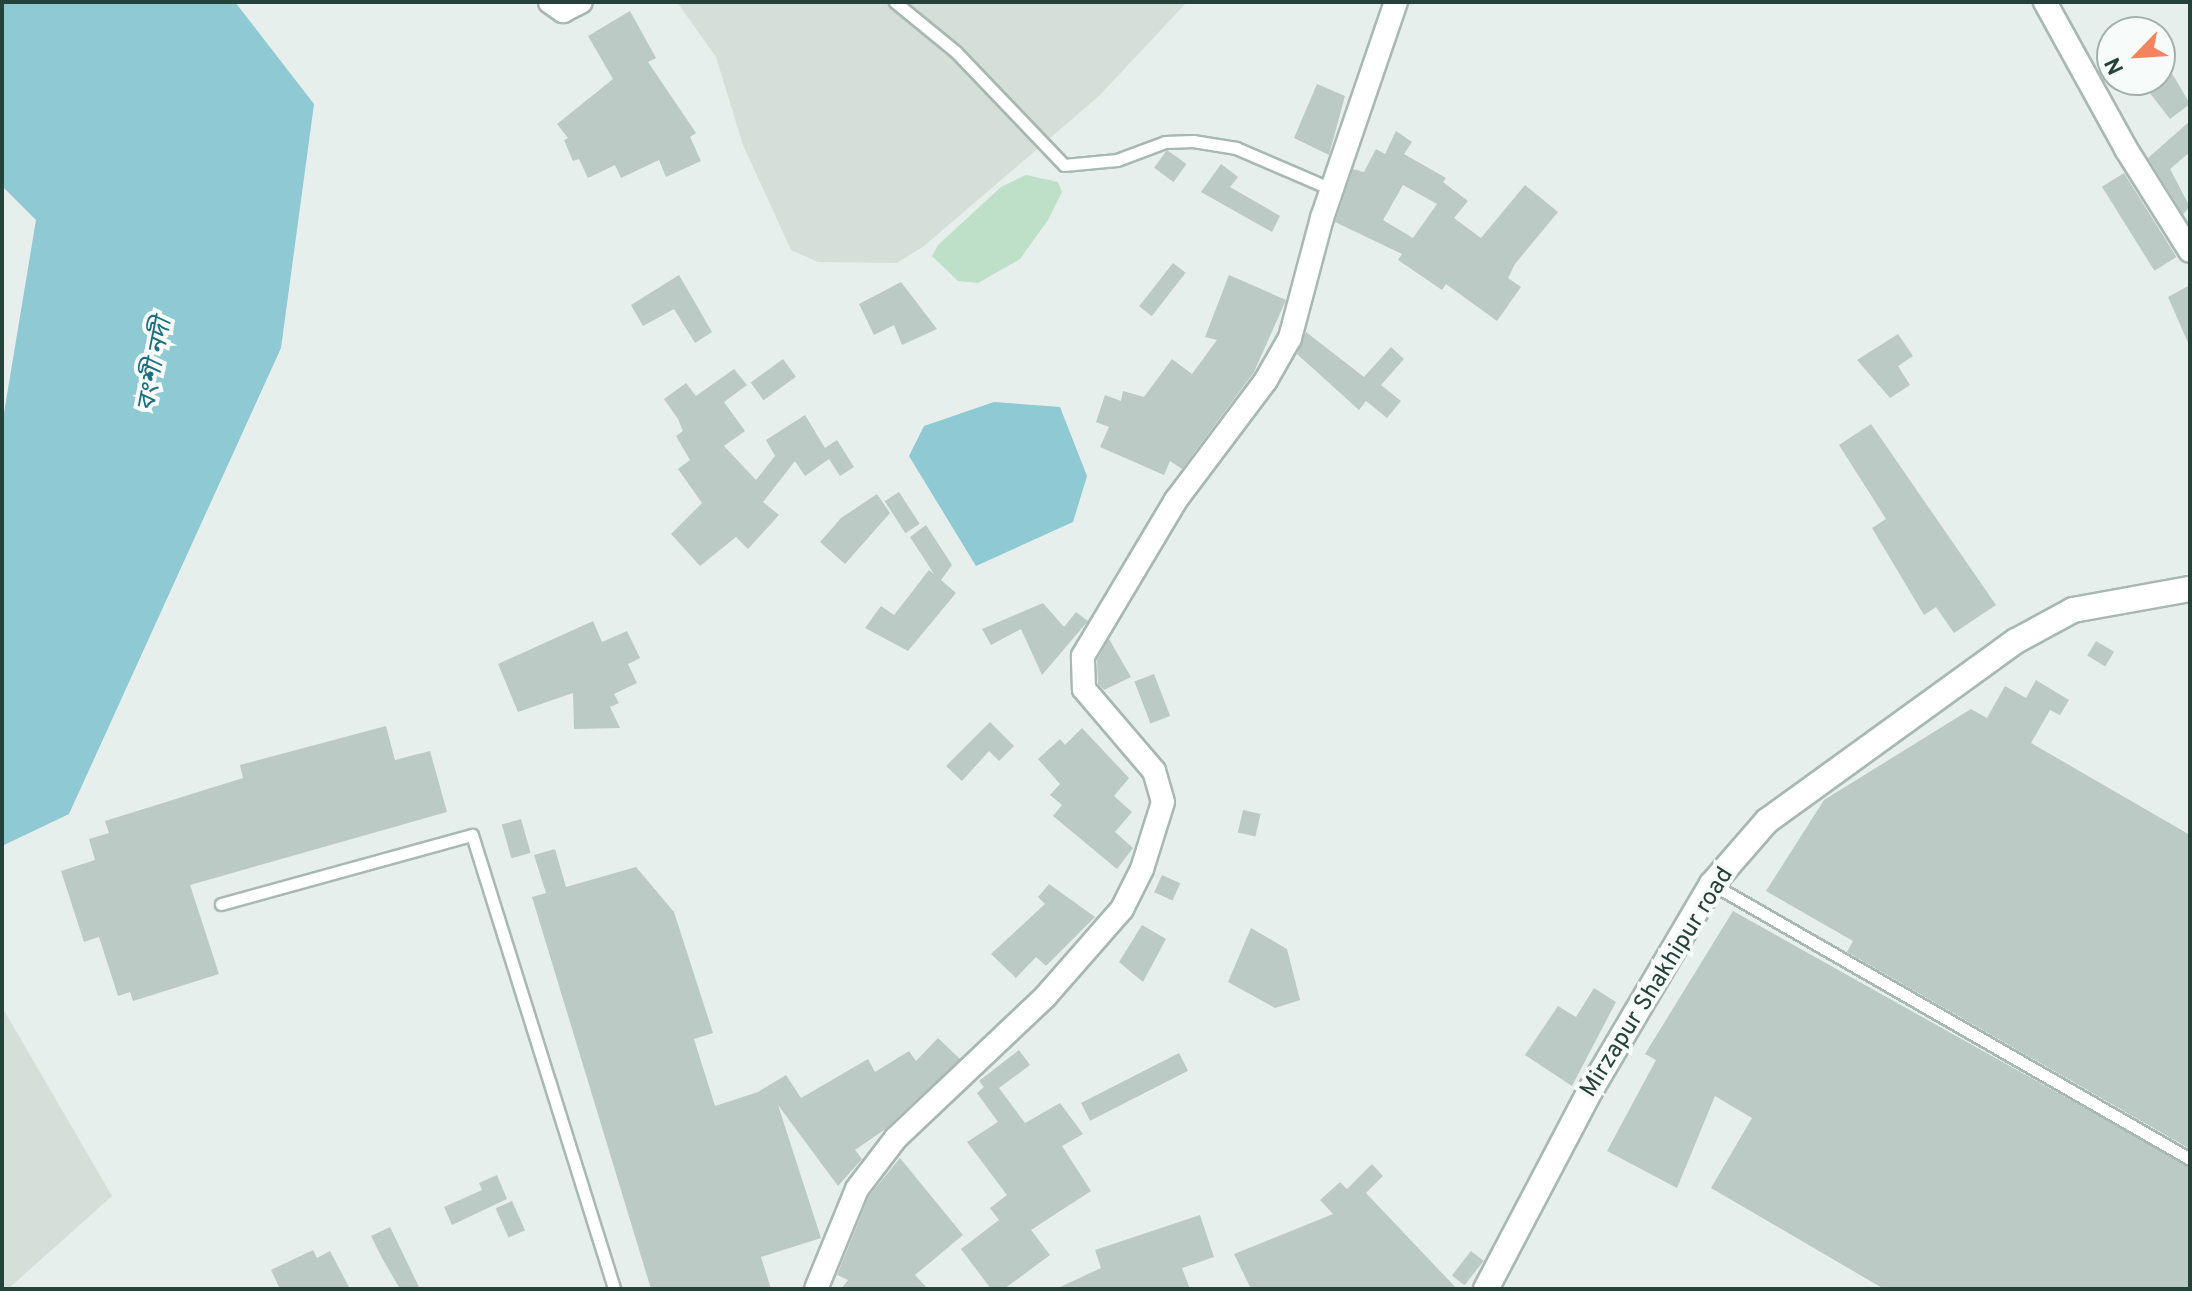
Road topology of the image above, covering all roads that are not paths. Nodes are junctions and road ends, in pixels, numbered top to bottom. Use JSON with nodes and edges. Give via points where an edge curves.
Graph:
{"nodes":[{"id":1,"x":550,"y":2,"type":"edge"},
{"id":2,"x":581,"y":2,"type":"edge"},
{"id":3,"x":895,"y":2,"type":"edge"},
{"id":4,"x":1396,"y":2,"type":"edge"},
{"id":5,"x":2045,"y":2,"type":"edge"},
{"id":6,"x":1331,"y":189,"type":"junction"},
{"id":7,"x":2190,"y":251,"type":"edge"},
{"id":8,"x":2190,"y":589,"type":"edge"},
{"id":9,"x":1712,"y":884,"type":"junction"},
{"id":10,"x":221,"y":904,"type":"dead end"},
{"id":11,"x":2190,"y":1159,"type":"edge"},
{"id":12,"x":614,"y":1289,"type":"edge"},
{"id":13,"x":816,"y":1289,"type":"edge"},
{"id":14,"x":1486,"y":1289,"type":"edge"}],
"edges":[{"from":1,"to":2,"type":"street","via":[[563,11]]},
{"from":3,"to":6,"type":"lane","via":[[956,52],[1064,165],[1117,160],[1165,142],[1193,141],[1236,148]]},
{"from":4,"to":6,"type":"street"},
{"from":5,"to":7,"type":"street"},
{"from":6,"to":13,"type":"street","via":[[1290,338],[1266,380],[1176,500],[1083,656],[1084,689],[1154,771],[1163,802],[1142,869],[1122,909],[1045,997],[896,1138],[857,1189]]},
{"from":8,"to":9,"type":"main road","name":"Mirzapur Shakhipur road","via":[[2073,610],[2016,641],[1767,821]]},
{"from":9,"to":11,"type":"lane"},
{"from":9,"to":14,"type":"main road","name":"Mirzapur Shakhipur road","via":[[1590,1091]]},
{"from":10,"to":12,"type":"lane","via":[[472,835]]}]}
